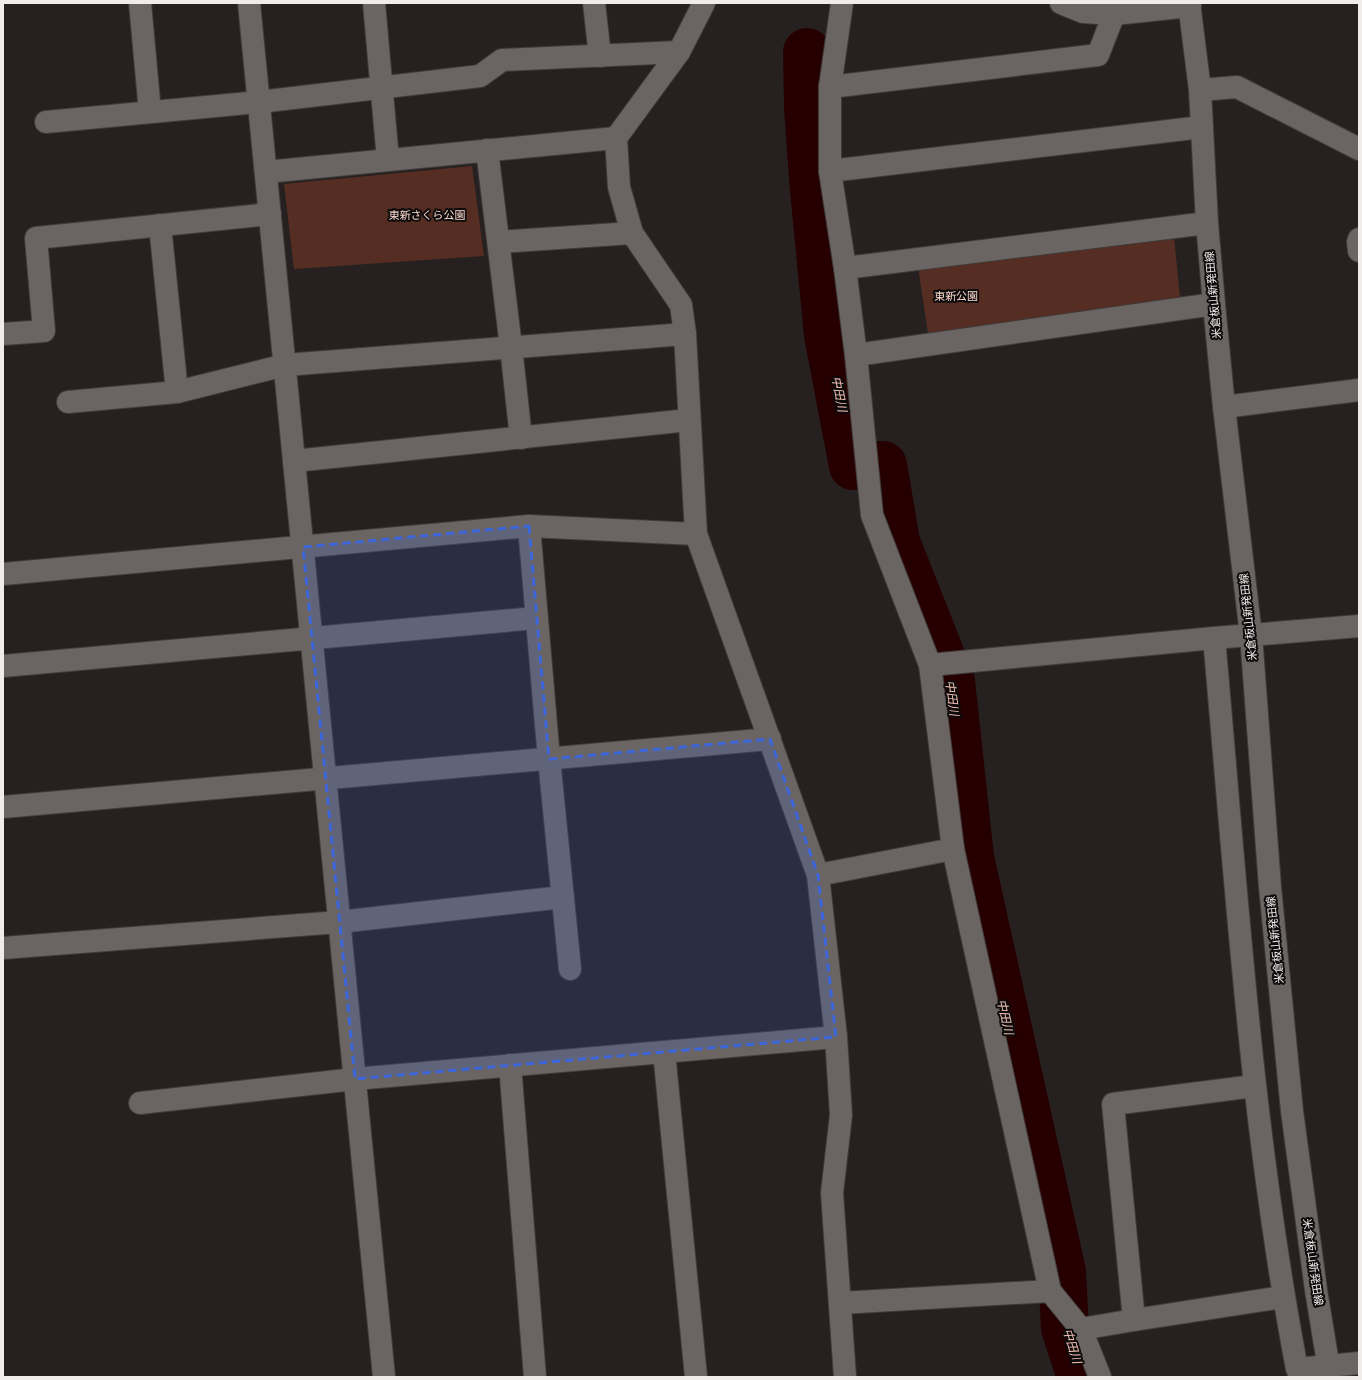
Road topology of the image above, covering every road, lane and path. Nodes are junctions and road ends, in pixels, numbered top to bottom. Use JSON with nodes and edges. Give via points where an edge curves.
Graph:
{"nodes":[{"id":1,"x":140,"y":3,"type":"edge"},
{"id":2,"x":249,"y":3,"type":"edge"},
{"id":3,"x":374,"y":3,"type":"edge"},
{"id":4,"x":594,"y":3,"type":"edge"},
{"id":5,"x":704,"y":3,"type":"edge"},
{"id":6,"x":842,"y":3,"type":"edge"},
{"id":7,"x":1061,"y":3,"type":"edge"},
{"id":8,"x":1189,"y":4,"type":"edge"},
{"id":9,"x":1114,"y":14,"type":"junction"},
{"id":10,"x":679,"y":52,"type":"junction"},
{"id":11,"x":600,"y":56,"type":"junction"},
{"id":12,"x":381,"y":87,"type":"junction"},
{"id":13,"x":830,"y":87,"type":"junction"},
{"id":14,"x":1200,"y":90,"type":"junction"},
{"id":15,"x":259,"y":102,"type":"junction"},
{"id":16,"x":150,"y":112,"type":"junction"},
{"id":17,"x":46,"y":122,"type":"dead end"},
{"id":18,"x":1202,"y":127,"type":"junction"},
{"id":19,"x":616,"y":138,"type":"junction"},
{"id":20,"x":1359,"y":149,"type":"edge"},
{"id":21,"x":487,"y":150,"type":"junction"},
{"id":22,"x":388,"y":160,"type":"junction"},
{"id":23,"x":830,"y":171,"type":"junction"},
{"id":24,"x":266,"y":172,"type":"junction"},
{"id":25,"x":270,"y":214,"type":"junction"},
{"id":26,"x":1208,"y":222,"type":"junction"},
{"id":27,"x":160,"y":225,"type":"junction"},
{"id":28,"x":632,"y":233,"type":"junction"},
{"id":29,"x":1359,"y":239,"type":"edge"},
{"id":30,"x":499,"y":242,"type":"junction"},
{"id":31,"x":1359,"y":252,"type":"edge"},
{"id":32,"x":845,"y":268,"type":"junction"},
{"id":33,"x":1214,"y":304,"type":"junction"},
{"id":34,"x":3,"y":334,"type":"edge"},
{"id":35,"x":685,"y":334,"type":"junction"},
{"id":36,"x":511,"y":347,"type":"junction"},
{"id":37,"x":856,"y":355,"type":"junction"},
{"id":38,"x":285,"y":365,"type":"junction"},
{"id":39,"x":1359,"y":390,"type":"edge"},
{"id":40,"x":177,"y":392,"type":"junction"},
{"id":41,"x":68,"y":402,"type":"dead end"},
{"id":42,"x":1224,"y":407,"type":"junction"},
{"id":43,"x":690,"y":420,"type":"junction"},
{"id":44,"x":521,"y":438,"type":"junction"},
{"id":45,"x":294,"y":461,"type":"junction"},
{"id":46,"x":529,"y":526,"type":"junction"},
{"id":47,"x":696,"y":534,"type":"junction"},
{"id":48,"x":303,"y":548,"type":"junction"},
{"id":49,"x":3,"y":574,"type":"edge"},
{"id":50,"x":536,"y":618,"type":"junction"},
{"id":51,"x":1359,"y":626,"type":"edge"},
{"id":52,"x":1251,"y":635,"type":"junction"},
{"id":53,"x":312,"y":638,"type":"junction"},
{"id":54,"x":1214,"y":638,"type":"junction"},
{"id":55,"x":930,"y":665,"type":"junction"},
{"id":56,"x":3,"y":666,"type":"edge"},
{"id":57,"x":770,"y":739,"type":"junction"},
{"id":58,"x":548,"y":759,"type":"junction"},
{"id":59,"x":325,"y":779,"type":"junction"},
{"id":60,"x":3,"y":807,"type":"edge"},
{"id":61,"x":953,"y":849,"type":"junction"},
{"id":62,"x":818,"y":875,"type":"junction"},
{"id":63,"x":563,"y":897,"type":"junction"},
{"id":64,"x":339,"y":922,"type":"junction"},
{"id":65,"x":3,"y":948,"type":"edge"},
{"id":66,"x":570,"y":969,"type":"dead end"},
{"id":67,"x":836,"y":1037,"type":"junction"},
{"id":68,"x":664,"y":1052,"type":"junction"},
{"id":69,"x":510,"y":1065,"type":"junction"},
{"id":70,"x":355,"y":1078,"type":"junction"},
{"id":71,"x":1254,"y":1086,"type":"junction"},
{"id":72,"x":140,"y":1103,"type":"dead end"},
{"id":73,"x":1050,"y":1291,"type":"junction"},
{"id":74,"x":1283,"y":1297,"type":"junction"},
{"id":75,"x":840,"y":1303,"type":"junction"},
{"id":76,"x":1134,"y":1320,"type":"junction"},
{"id":77,"x":1081,"y":1329,"type":"junction"},
{"id":78,"x":1327,"y":1357,"type":"dead end"},
{"id":79,"x":1359,"y":1363,"type":"edge"},
{"id":80,"x":384,"y":1377,"type":"edge"},
{"id":81,"x":535,"y":1377,"type":"edge"},
{"id":82,"x":696,"y":1377,"type":"edge"},
{"id":83,"x":845,"y":1377,"type":"edge"},
{"id":84,"x":1100,"y":1377,"type":"edge"}],
"edges":[{"from":1,"to":16,"type":"street"},
{"from":2,"to":15,"type":"street"},
{"from":3,"to":12,"type":"street"},
{"from":4,"to":11,"type":"street"},
{"from":5,"to":10,"type":"street"},
{"from":6,"to":13,"type":"street"},
{"from":7,"to":9,"type":"street","name":"米倉板山新発田線","via":[[1083,12]]},
{"from":8,"to":9,"type":"street","name":"米倉板山新発田線"},
{"from":8,"to":14,"type":"street","name":"米倉板山新発田線"},
{"from":9,"to":13,"type":"street","via":[[1098,55]]},
{"from":10,"to":11,"type":"street"},
{"from":10,"to":19,"type":"street"},
{"from":11,"to":12,"type":"street","via":[[502,60],[480,76]]},
{"from":12,"to":15,"type":"street"},
{"from":12,"to":22,"type":"street"},
{"from":13,"to":23,"type":"street"},
{"from":14,"to":18,"type":"street","name":"米倉板山新発田線"},
{"from":14,"to":20,"type":"street","via":[[1238,87]]},
{"from":15,"to":16,"type":"street"},
{"from":15,"to":24,"type":"street"},
{"from":16,"to":17,"type":"street"},
{"from":18,"to":23,"type":"street"},
{"from":18,"to":26,"type":"street","name":"米倉板山新発田線"},
{"from":19,"to":21,"type":"street"},
{"from":19,"to":28,"type":"street","via":[[619,188]]},
{"from":21,"to":22,"type":"street"},
{"from":21,"to":30,"type":"street"},
{"from":22,"to":24,"type":"street"},
{"from":23,"to":32,"type":"street"},
{"from":24,"to":25,"type":"street"},
{"from":25,"to":27,"type":"street"},
{"from":25,"to":38,"type":"street"},
{"from":26,"to":32,"type":"street"},
{"from":26,"to":33,"type":"street","name":"米倉板山新発田線"},
{"from":27,"to":34,"type":"street","via":[[36,238],[44,331]]},
{"from":27,"to":40,"type":"street"},
{"from":28,"to":30,"type":"street"},
{"from":28,"to":35,"type":"street","via":[[681,305]]},
{"from":29,"to":31,"type":"street"},
{"from":30,"to":36,"type":"street"},
{"from":32,"to":37,"type":"street"},
{"from":33,"to":37,"type":"street"},
{"from":33,"to":42,"type":"street","name":"米倉板山新発田線"},
{"from":35,"to":36,"type":"street"},
{"from":35,"to":43,"type":"street"},
{"from":36,"to":38,"type":"street"},
{"from":36,"to":44,"type":"street"},
{"from":37,"to":55,"type":"street","via":[[872,515]]},
{"from":38,"to":40,"type":"street"},
{"from":38,"to":45,"type":"street"},
{"from":39,"to":42,"type":"street"},
{"from":40,"to":41,"type":"street"},
{"from":42,"to":52,"type":"street","name":"米倉板山新発田線"},
{"from":43,"to":44,"type":"street"},
{"from":43,"to":47,"type":"street"},
{"from":44,"to":45,"type":"street"},
{"from":45,"to":48,"type":"street"},
{"from":46,"to":47,"type":"street"},
{"from":46,"to":48,"type":"street"},
{"from":46,"to":50,"type":"street"},
{"from":47,"to":57,"type":"street"},
{"from":48,"to":49,"type":"street"},
{"from":48,"to":53,"type":"street"},
{"from":50,"to":53,"type":"street"},
{"from":50,"to":58,"type":"street"},
{"from":51,"to":52,"type":"street"},
{"from":52,"to":54,"type":"street"},
{"from":52,"to":78,"type":"street","name":"米倉板山新発田線","via":[[1270,879],[1292,1111]]},
{"from":53,"to":56,"type":"street"},
{"from":53,"to":59,"type":"street"},
{"from":54,"to":55,"type":"street"},
{"from":54,"to":71,"type":"street"},
{"from":55,"to":61,"type":"street"},
{"from":57,"to":58,"type":"street"},
{"from":57,"to":62,"type":"street"},
{"from":58,"to":59,"type":"street"},
{"from":58,"to":63,"type":"street"},
{"from":59,"to":60,"type":"street"},
{"from":59,"to":64,"type":"street"},
{"from":61,"to":62,"type":"street"},
{"from":61,"to":73,"type":"street"},
{"from":62,"to":67,"type":"street"},
{"from":63,"to":64,"type":"street"},
{"from":63,"to":66,"type":"street"},
{"from":64,"to":65,"type":"street"},
{"from":64,"to":70,"type":"street"},
{"from":67,"to":68,"type":"street"},
{"from":67,"to":75,"type":"street","via":[[841,1114],[832,1193]]},
{"from":68,"to":69,"type":"street"},
{"from":68,"to":82,"type":"street"},
{"from":69,"to":70,"type":"street"},
{"from":69,"to":81,"type":"street"},
{"from":70,"to":72,"type":"street"},
{"from":70,"to":80,"type":"street"},
{"from":71,"to":74,"type":"street"},
{"from":71,"to":76,"type":"street","via":[[1113,1104]]},
{"from":73,"to":75,"type":"street"},
{"from":73,"to":77,"type":"street"},
{"from":74,"to":76,"type":"street"},
{"from":74,"to":79,"type":"street","via":[[1297,1369]]},
{"from":75,"to":83,"type":"street"},
{"from":76,"to":77,"type":"street"},
{"from":77,"to":84,"type":"street"}]}
